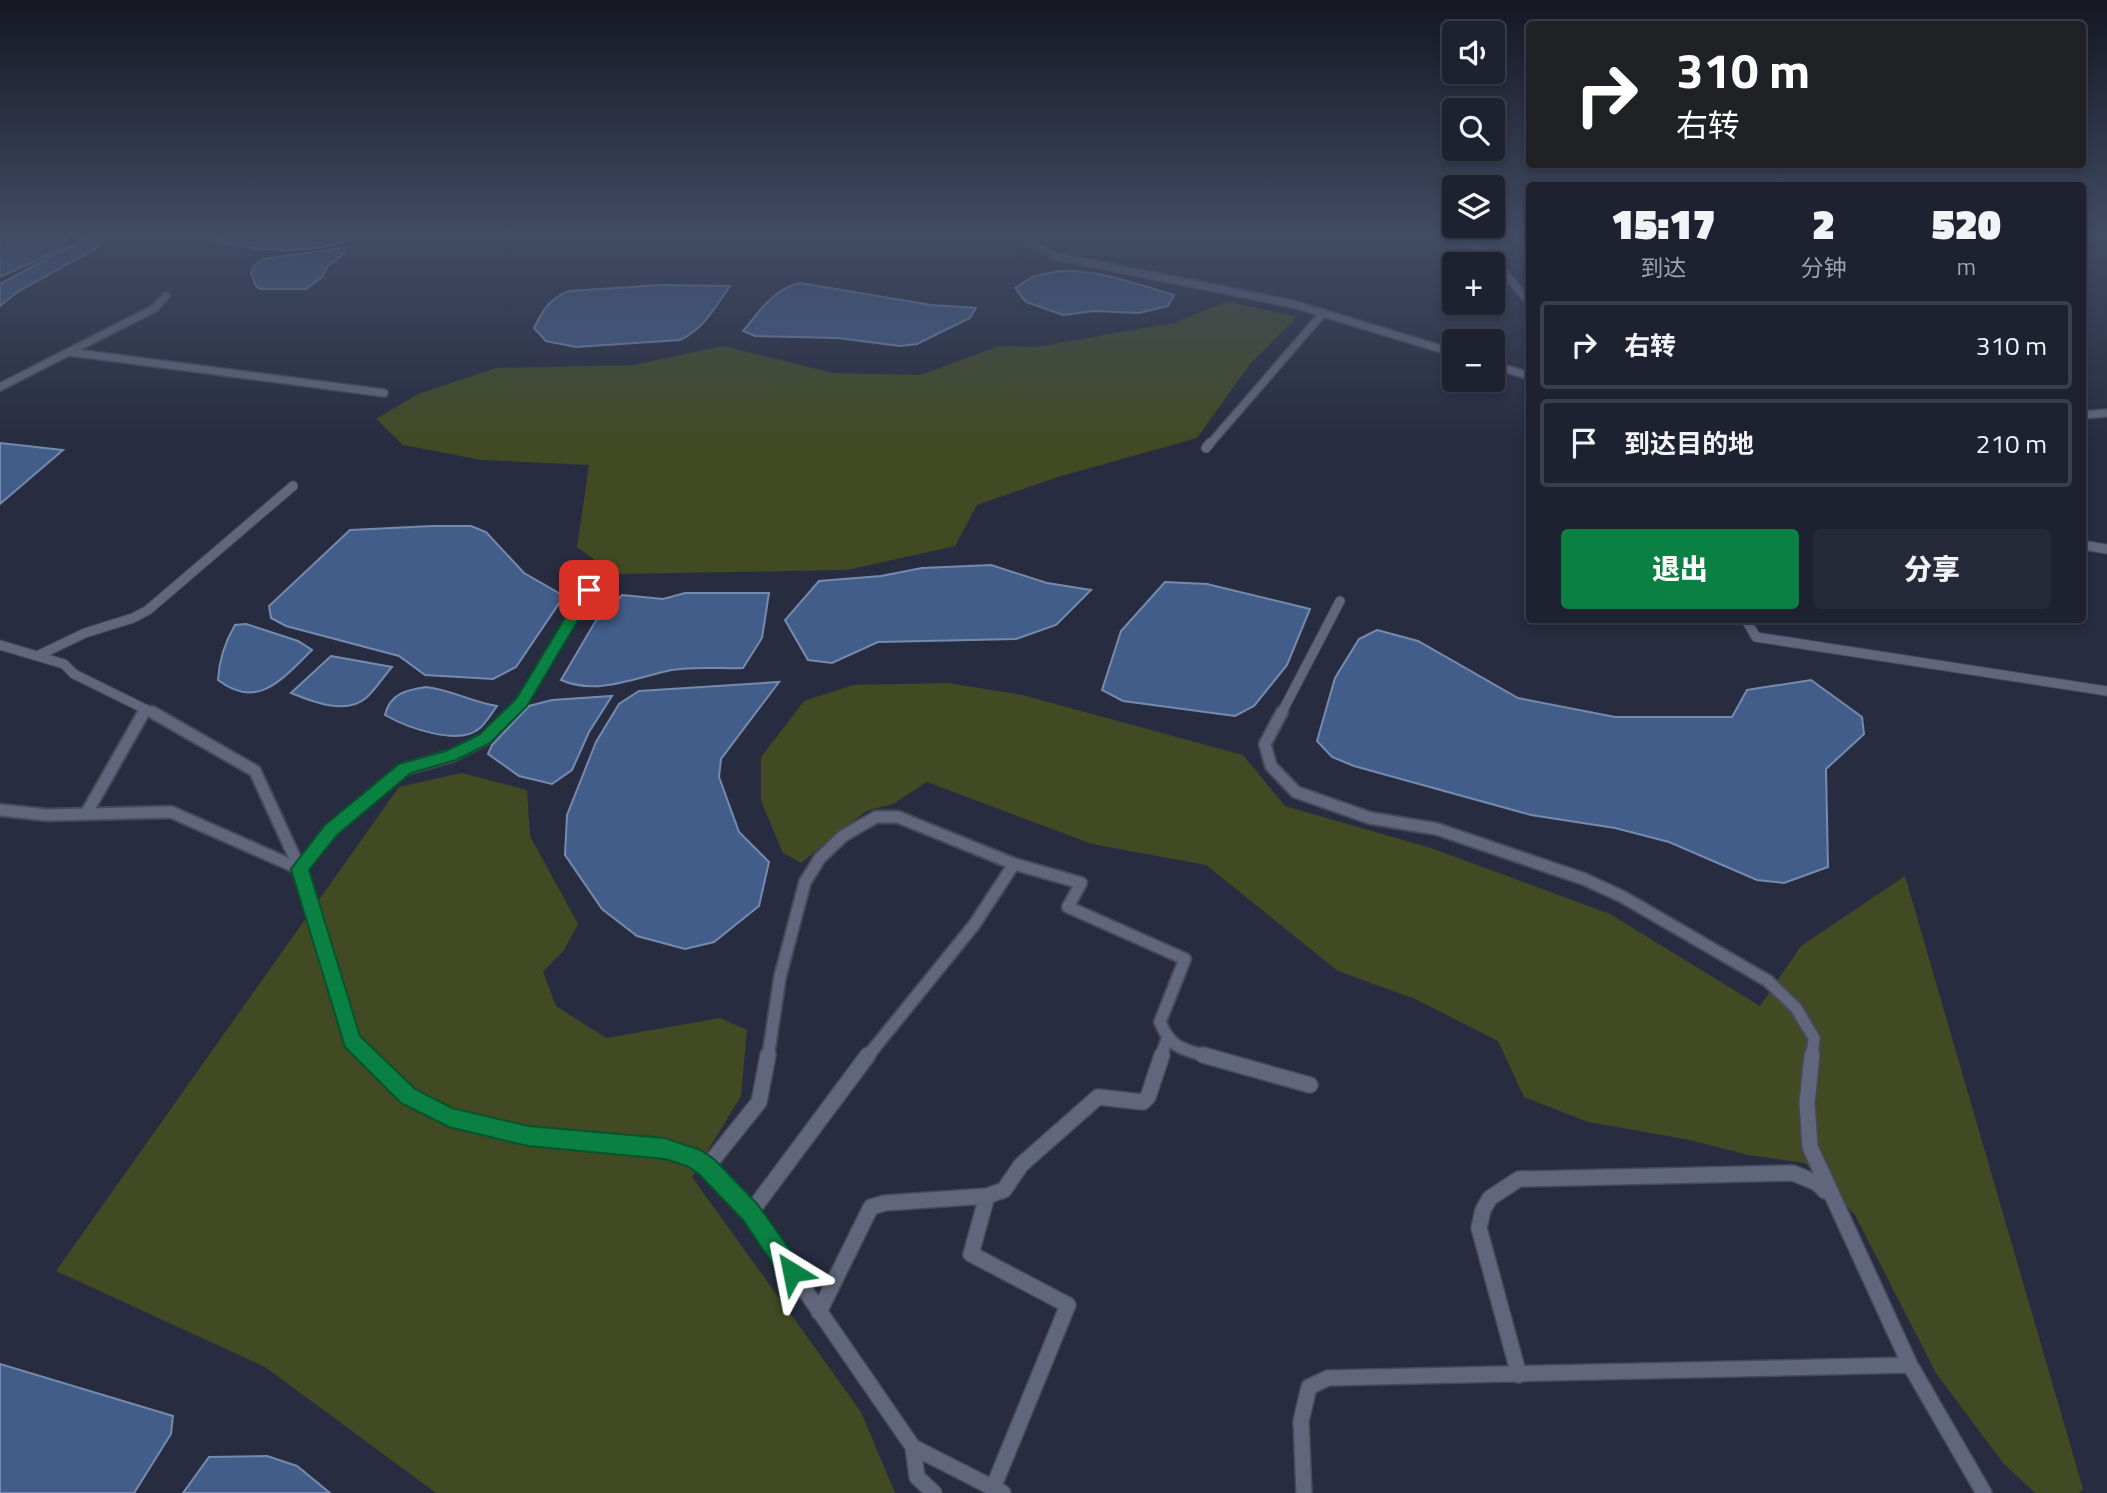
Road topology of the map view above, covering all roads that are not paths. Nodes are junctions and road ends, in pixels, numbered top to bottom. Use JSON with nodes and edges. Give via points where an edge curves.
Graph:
{"nodes":[{"id":1,"x":160,"y":303,"type":"edge"},
{"id":2,"x":1286,"y":303,"type":"edge"},
{"id":3,"x":1323,"y":313,"type":"junction"},
{"id":4,"x":1442,"y":349,"type":"edge"},
{"id":5,"x":69,"y":352,"type":"junction"},
{"id":6,"x":1505,"y":369,"type":"edge"},
{"id":7,"x":1526,"y":375,"type":"edge"},
{"id":8,"x":0,"y":387,"type":"edge"},
{"id":9,"x":384,"y":393,"type":"dead end"},
{"id":10,"x":2107,"y":413,"type":"edge"},
{"id":11,"x":2086,"y":415,"type":"edge"},
{"id":12,"x":1206,"y":448,"type":"dead end"},
{"id":13,"x":293,"y":486,"type":"dead end"},
{"id":14,"x":2086,"y":546,"type":"edge"},
{"id":15,"x":2107,"y":549,"type":"edge"},
{"id":16,"x":589,"y":590,"type":"dead end"},
{"id":17,"x":1340,"y":601,"type":"dead end"},
{"id":18,"x":1748,"y":623,"type":"edge"},
{"id":19,"x":0,"y":645,"type":"edge"},
{"id":20,"x":40,"y":655,"type":"junction"},
{"id":21,"x":2107,"y":691,"type":"edge"},
{"id":22,"x":146,"y":709,"type":"junction"},
{"id":23,"x":0,"y":810,"type":"edge"},
{"id":24,"x":86,"y":814,"type":"junction"},
{"id":25,"x":1014,"y":864,"type":"junction"},
{"id":26,"x":300,"y":869,"type":"junction"},
{"id":27,"x":1167,"y":1039,"type":"junction"},
{"id":28,"x":1310,"y":1085,"type":"dead end"},
{"id":29,"x":707,"y":1167,"type":"junction"},
{"id":30,"x":1829,"y":1194,"type":"junction"},
{"id":31,"x":987,"y":1196,"type":"junction"},
{"id":32,"x":751,"y":1212,"type":"junction"},
{"id":33,"x":819,"y":1312,"type":"junction"},
{"id":34,"x":1910,"y":1365,"type":"junction"},
{"id":35,"x":1519,"y":1376,"type":"junction"},
{"id":36,"x":914,"y":1447,"type":"junction"},
{"id":37,"x":998,"y":1490,"type":"edge"},
{"id":38,"x":934,"y":1493,"type":"edge"},
{"id":39,"x":1304,"y":1493,"type":"edge"},
{"id":40,"x":1984,"y":1493,"type":"edge"}],
"edges":[{"from":1,"to":5,"type":"street"},
{"from":2,"to":3,"type":"street"},
{"from":3,"to":4,"type":"street"},
{"from":3,"to":12,"type":"street"},
{"from":5,"to":8,"type":"street"},
{"from":5,"to":9,"type":"street"},
{"from":6,"to":7,"type":"street"},
{"from":10,"to":11,"type":"street"},
{"from":13,"to":20,"type":"street","via":[[148,610]]},
{"from":14,"to":15,"type":"street"},
{"from":16,"to":26,"type":"street","via":[[522,702],[485,739],[451,756],[405,769],[331,830]]},
{"from":17,"to":30,"type":"street","via":[[1265,744],[1271,766],[1296,792],[1370,818],[1437,829],[1584,879],[1768,981],[1796,1008],[1814,1038],[1807,1103],[1810,1147]]},
{"from":18,"to":21,"type":"street","via":[[1756,637]]},
{"from":19,"to":20,"type":"street"},
{"from":20,"to":22,"type":"street"},
{"from":22,"to":24,"type":"street"},
{"from":22,"to":26,"type":"street","via":[[255,771]]},
{"from":23,"to":24,"type":"street"},
{"from":24,"to":26,"type":"street","via":[[172,812]]},
{"from":25,"to":27,"type":"street","via":[[1081,883],[1068,907],[1185,959],[1160,1022]]},
{"from":25,"to":29,"type":"street","via":[[898,817],[876,817],[843,836],[820,858],[805,882],[780,977],[759,1102]]},
{"from":25,"to":32,"type":"street","via":[[974,925],[897,1018]]},
{"from":26,"to":29,"type":"street","via":[[352,1041],[408,1096],[449,1117],[528,1136],[665,1149],[693,1157]]},
{"from":27,"to":28,"type":"street","via":[[1181,1049]]},
{"from":27,"to":31,"type":"street","via":[[1143,1102],[1098,1097],[1021,1165],[1003,1190]]},
{"from":29,"to":32,"type":"street"},
{"from":30,"to":34,"type":"street"},
{"from":30,"to":35,"type":"street","via":[[1793,1173],[1519,1179],[1493,1194],[1480,1210],[1479,1228]]},
{"from":31,"to":33,"type":"street","via":[[885,1203],[871,1208]]},
{"from":31,"to":37,"type":"street","via":[[971,1254],[1068,1305]]},
{"from":32,"to":33,"type":"street"},
{"from":33,"to":36,"type":"street"},
{"from":34,"to":35,"type":"street"},
{"from":34,"to":40,"type":"street"},
{"from":35,"to":39,"type":"street","via":[[1328,1378],[1309,1387],[1301,1421]]},
{"from":36,"to":37,"type":"street"},
{"from":36,"to":38,"type":"street","via":[[917,1477]]}]}
